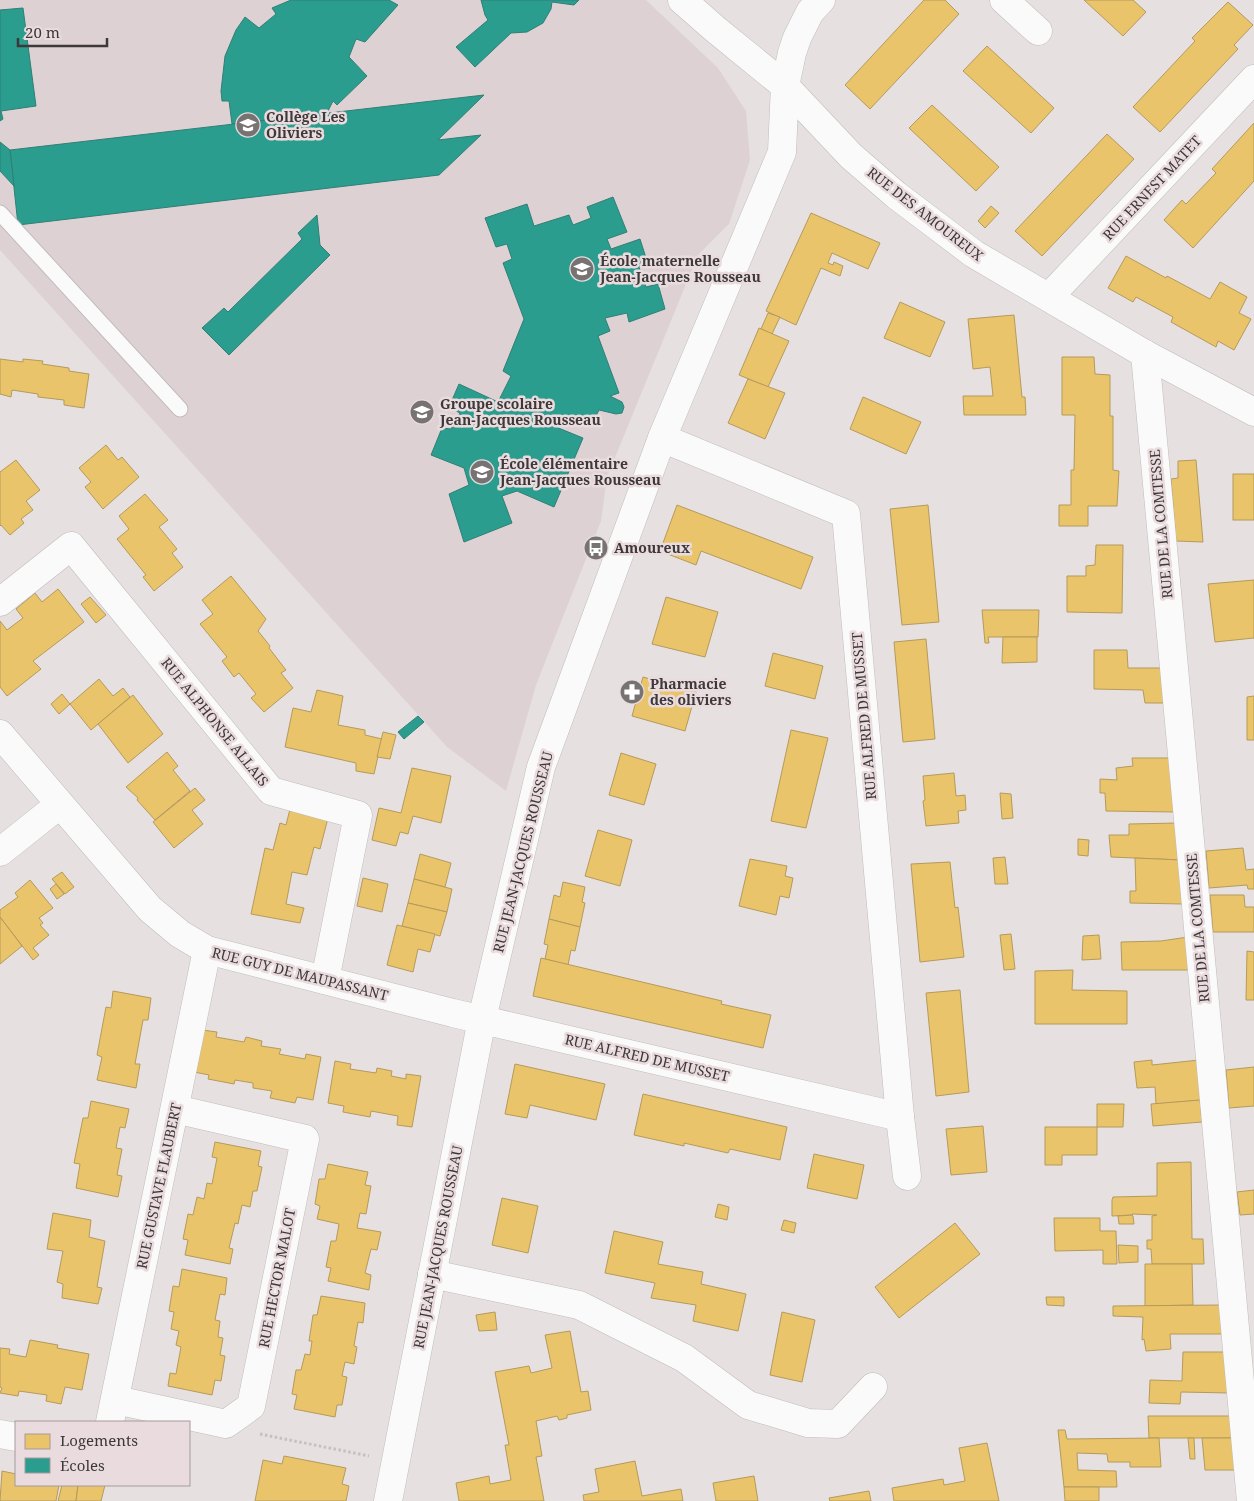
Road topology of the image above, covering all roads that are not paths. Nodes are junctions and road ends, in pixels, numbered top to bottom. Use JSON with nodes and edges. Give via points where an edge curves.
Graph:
{"nodes":[{"id":1,"x":682,"y":0,"type":"edge"},
{"id":2,"x":821,"y":0,"type":"edge"},
{"id":3,"x":1004,"y":0,"type":"edge"},
{"id":4,"x":1038,"y":31,"type":"dead end"},
{"id":5,"x":1254,"y":79,"type":"edge"},
{"id":6,"x":785,"y":86,"type":"junction"},
{"id":7,"x":0,"y":213,"type":"edge"},
{"id":8,"x":1049,"y":298,"type":"junction"},
{"id":9,"x":1145,"y":354,"type":"junction"},
{"id":10,"x":180,"y":409,"type":"dead end"},
{"id":11,"x":1254,"y":412,"type":"edge"},
{"id":12,"x":662,"y":438,"type":"junction"},
{"id":13,"x":0,"y":602,"type":"edge"},
{"id":14,"x":0,"y":734,"type":"edge"},
{"id":15,"x":59,"y":805,"type":"junction"},
{"id":16,"x":0,"y":852,"type":"edge"},
{"id":17,"x":207,"y":950,"type":"junction"},
{"id":18,"x":325,"y":980,"type":"junction"},
{"id":19,"x":482,"y":1019,"type":"junction"},
{"id":20,"x":176,"y":1109,"type":"junction"},
{"id":21,"x":900,"y":1117,"type":"junction"},
{"id":22,"x":907,"y":1176,"type":"dead end"},
{"id":23,"x":432,"y":1274,"type":"junction"},
{"id":24,"x":873,"y":1387,"type":"dead end"},
{"id":25,"x":113,"y":1411,"type":"edge"},
{"id":26,"x":0,"y":1434,"type":"edge"},
{"id":27,"x":15,"y":1437,"type":"edge"},
{"id":28,"x":388,"y":1501,"type":"edge"},
{"id":29,"x":1251,"y":1501,"type":"edge"}],
"edges":[{"from":1,"to":6,"type":"street","name":"RUE DES AMOUREUX"},
{"from":2,"to":6,"type":"street","name":"RUE JEAN-JACQUES ROUSSEAU","via":[[810,12],[797,38]]},
{"from":3,"to":4,"type":"street"},
{"from":5,"to":8,"type":"street","name":"RUE ERNEST MATET"},
{"from":6,"to":8,"type":"street","name":"RUE DES AMOUREUX","via":[[851,156],[896,195],[974,254]]},
{"from":6,"to":12,"type":"street","name":"RUE JEAN-JACQUES ROUSSEAU","via":[[782,152]]},
{"from":7,"to":10,"type":"lane"},
{"from":8,"to":9,"type":"street","name":"RUE DES AMOUREUX"},
{"from":9,"to":11,"type":"street","name":"RUE DES AMOUREUX"},
{"from":9,"to":29,"type":"street","name":"RUE DE LA COMTESSE"},
{"from":12,"to":19,"type":"street","name":"RUE JEAN-JACQUES ROUSSEAU","via":[[541,767]]},
{"from":12,"to":21,"type":"street","name":"RUE ALFRED DE MUSSET","via":[[846,514]]},
{"from":13,"to":18,"type":"street","name":"RUE ALPHONSE ALLAIS","via":[[72,546],[271,791],[358,815]]},
{"from":14,"to":15,"type":"street","name":"RUE GUY DE MAUPASSANT"},
{"from":15,"to":16,"type":"street"},
{"from":15,"to":17,"type":"street","name":"RUE GUY DE MAUPASSANT","via":[[150,909],[180,934]]},
{"from":17,"to":18,"type":"street","name":"RUE GUY DE MAUPASSANT"},
{"from":17,"to":20,"type":"street","name":"RUE GUSTAVE FLAUBERT"},
{"from":18,"to":19,"type":"street","name":"RUE GUY DE MAUPASSANT"},
{"from":19,"to":21,"type":"street","name":"RUE ALFRED DE MUSSET"},
{"from":19,"to":23,"type":"street","name":"RUE JEAN-JACQUES ROUSSEAU"},
{"from":20,"to":25,"type":"street","name":"RUE GUSTAVE FLAUBERT"},
{"from":20,"to":25,"type":"street","name":"RUE HECTOR MALOT","via":[[305,1139],[251,1406],[226,1424]]},
{"from":21,"to":22,"type":"street","name":"RUE ALFRED DE MUSSET"},
{"from":23,"to":24,"type":"street","via":[[579,1305],[684,1358],[748,1405],[808,1423],[838,1424]]},
{"from":23,"to":28,"type":"street","name":"RUE JEAN-JACQUES ROUSSEAU"},
{"from":26,"to":27,"type":"street"}]}
